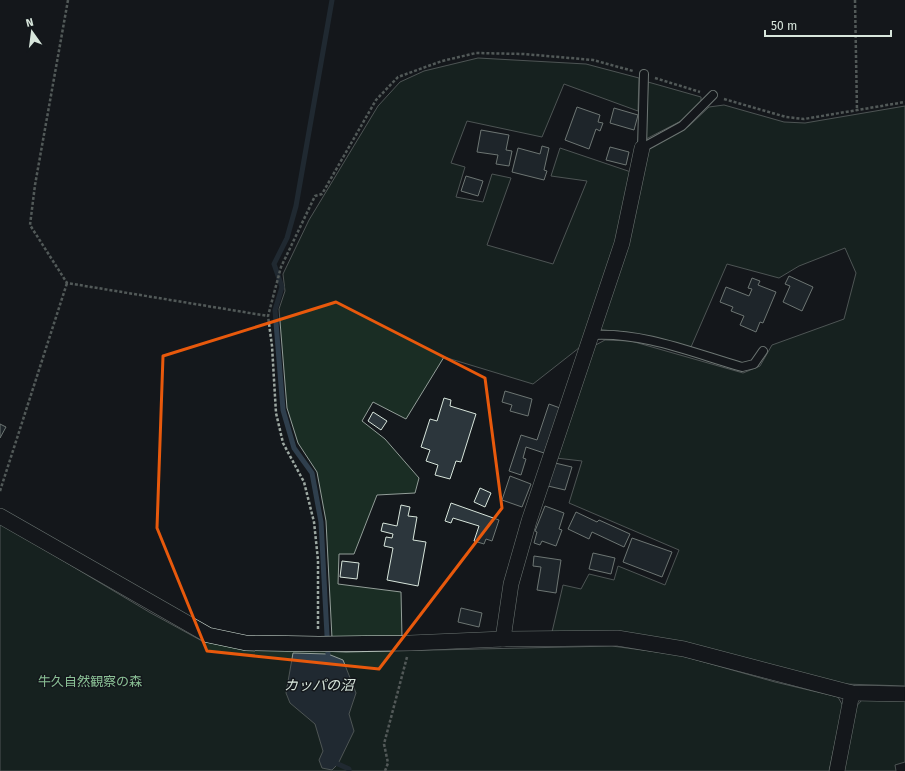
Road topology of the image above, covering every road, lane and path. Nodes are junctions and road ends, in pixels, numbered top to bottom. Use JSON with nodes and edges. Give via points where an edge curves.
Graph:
{"nodes":[{"id":1,"x":68,"y":0,"type":"edge"},
{"id":2,"x":855,"y":0,"type":"edge"},
{"id":3,"x":644,"y":74,"type":"junction"},
{"id":4,"x":713,"y":96,"type":"junction"},
{"id":5,"x":905,"y":102,"type":"edge"},
{"id":6,"x":857,"y":111,"type":"junction"},
{"id":7,"x":642,"y":148,"type":"junction"},
{"id":8,"x":67,"y":283,"type":"junction"},
{"id":9,"x":268,"y":316,"type":"junction"},
{"id":10,"x":592,"y":335,"type":"junction"},
{"id":11,"x":763,"y":351,"type":"dead end"},
{"id":12,"x":0,"y":491,"type":"edge"},
{"id":13,"x":0,"y":516,"type":"edge"},
{"id":14,"x":503,"y":639,"type":"junction"},
{"id":15,"x":410,"y":643,"type":"junction"},
{"id":16,"x":318,"y":644,"type":"junction"},
{"id":17,"x":852,"y":693,"type":"junction"},
{"id":18,"x":905,"y":694,"type":"edge"},
{"id":19,"x":385,"y":771,"type":"edge"},
{"id":20,"x":837,"y":771,"type":"edge"}],
"edges":[{"from":1,"to":8,"type":"path","via":[[30,225]]},
{"from":2,"to":6,"type":"path"},
{"from":3,"to":4,"type":"path"},
{"from":3,"to":7,"type":"lane"},
{"from":3,"to":9,"type":"path","via":[[593,60],[476,53],[442,61],[398,77],[376,100],[322,194],[315,196],[281,267]]},
{"from":4,"to":6,"type":"path","via":[[798,119]]},
{"from":4,"to":7,"type":"lane","via":[[682,126]]},
{"from":5,"to":6,"type":"path"},
{"from":7,"to":10,"type":"street","via":[[622,243]]},
{"from":8,"to":9,"type":"path"},
{"from":8,"to":12,"type":"path"},
{"from":9,"to":16,"type":"path","via":[[276,413],[283,443],[304,482],[314,522],[318,560]]},
{"from":10,"to":11,"type":"lane","via":[[612,334],[670,344],[742,367],[754,364]]},
{"from":10,"to":14,"type":"street","via":[[529,521],[511,584]]},
{"from":13,"to":16,"type":"street","via":[[208,635],[246,643]]},
{"from":14,"to":15,"type":"street"},
{"from":14,"to":17,"type":"street","via":[[617,638],[684,649]]},
{"from":15,"to":16,"type":"street"},
{"from":15,"to":19,"type":"path","via":[[384,744],[388,763]]},
{"from":17,"to":18,"type":"street"},
{"from":17,"to":20,"type":"street"}]}
